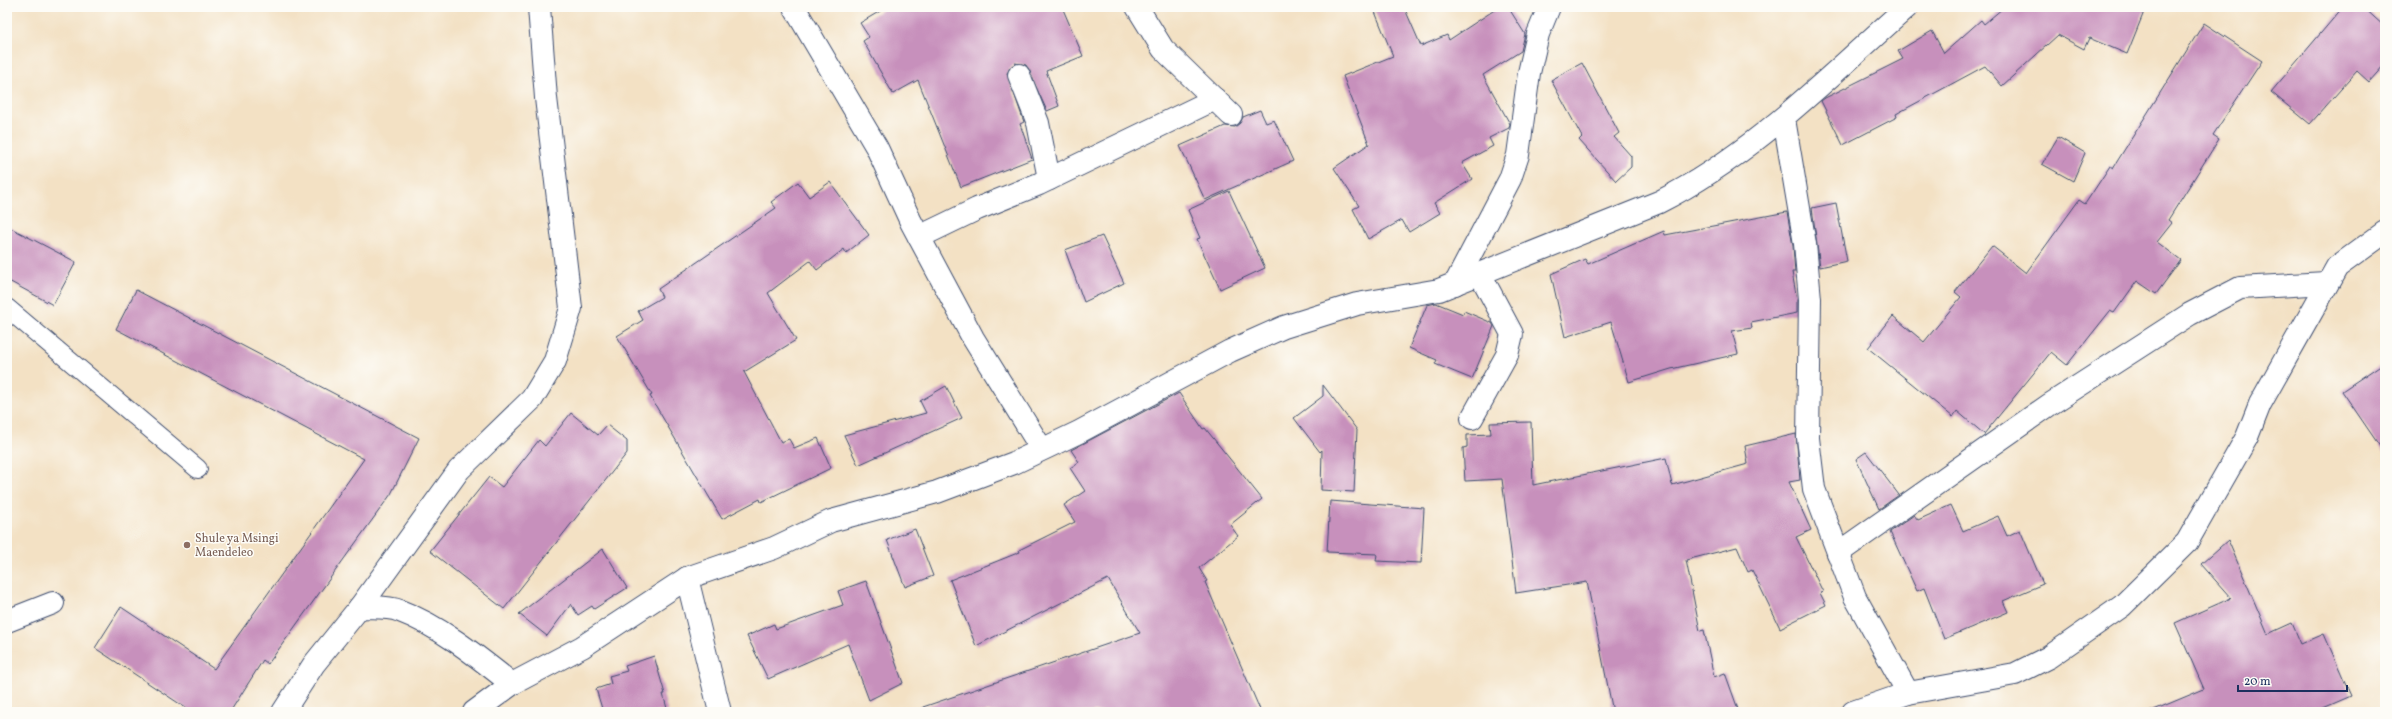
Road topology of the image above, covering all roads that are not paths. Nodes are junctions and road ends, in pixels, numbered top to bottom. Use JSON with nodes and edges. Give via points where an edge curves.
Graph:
{"nodes":[{"id":1,"x":539,"y":7,"type":"edge"},
{"id":2,"x":794,"y":7,"type":"edge"},
{"id":3,"x":1137,"y":7,"type":"edge"},
{"id":4,"x":1549,"y":7,"type":"edge"},
{"id":5,"x":1907,"y":7,"type":"edge"},
{"id":6,"x":1019,"y":75,"type":"dead end"},
{"id":7,"x":1215,"y":99,"type":"junction"},
{"id":8,"x":1231,"y":115,"type":"dead end"},
{"id":9,"x":1784,"y":118,"type":"junction"},
{"id":10,"x":1049,"y":179,"type":"junction"},
{"id":11,"x":2385,"y":232,"type":"edge"},
{"id":12,"x":919,"y":237,"type":"junction"},
{"id":13,"x":1480,"y":274,"type":"junction"},
{"id":14,"x":1455,"y":284,"type":"junction"},
{"id":15,"x":2326,"y":284,"type":"junction"},
{"id":16,"x":7,"y":308,"type":"edge"},
{"id":17,"x":1472,"y":418,"type":"dead end"},
{"id":18,"x":1040,"y":448,"type":"junction"},
{"id":19,"x":198,"y":470,"type":"dead end"},
{"id":20,"x":1838,"y":553,"type":"junction"},
{"id":21,"x":687,"y":578,"type":"junction"},
{"id":22,"x":53,"y":603,"type":"dead end"},
{"id":23,"x":360,"y":607,"type":"junction"},
{"id":24,"x":7,"y":620,"type":"edge"},
{"id":25,"x":512,"y":684,"type":"junction"},
{"id":26,"x":1908,"y":693,"type":"junction"},
{"id":27,"x":1859,"y":711,"type":"edge"},
{"id":28,"x":283,"y":712,"type":"edge"},
{"id":29,"x":474,"y":712,"type":"edge"},
{"id":30,"x":720,"y":712,"type":"edge"}],
"edges":[{"from":1,"to":23,"type":"street","via":[[546,98],[570,301],[569,316],[555,361],[532,400],[459,470]]},
{"from":2,"to":12,"type":"street","via":[[877,148]]},
{"from":3,"to":7,"type":"street","via":[[1163,49]]},
{"from":4,"to":14,"type":"street","via":[[1536,40],[1518,155],[1510,179]]},
{"from":5,"to":9,"type":"street"},
{"from":6,"to":10,"type":"street","via":[[1038,123]]},
{"from":7,"to":8,"type":"street"},
{"from":7,"to":10,"type":"street"},
{"from":9,"to":13,"type":"street","via":[[1690,186],[1631,214]]},
{"from":9,"to":20,"type":"street","via":[[1805,244],[1810,299],[1810,467],[1814,489]]},
{"from":10,"to":12,"type":"street"},
{"from":11,"to":15,"type":"street","via":[[2337,267]]},
{"from":12,"to":18,"type":"street","via":[[973,338]]},
{"from":13,"to":14,"type":"street"},
{"from":13,"to":17,"type":"street","via":[[1512,334],[1507,355]]},
{"from":14,"to":18,"type":"street","via":[[1439,290],[1357,304],[1284,327],[1230,351],[1079,432]]},
{"from":15,"to":20,"type":"street","via":[[2240,288],[2190,314],[2049,405]]},
{"from":15,"to":26,"type":"street","via":[[2260,404],[2247,437],[2187,542],[2122,606],[2049,657],[2015,674]]},
{"from":16,"to":19,"type":"lane"},
{"from":18,"to":21,"type":"street","via":[[1014,463],[938,492],[831,521],[774,548]]},
{"from":20,"to":26,"type":"street","via":[[1855,597]]},
{"from":21,"to":25,"type":"street","via":[[582,647]]},
{"from":21,"to":30,"type":"street"},
{"from":22,"to":24,"type":"street"},
{"from":23,"to":25,"type":"street","via":[[398,610],[424,623],[468,648]]},
{"from":23,"to":28,"type":"street","via":[[314,664]]},
{"from":25,"to":29,"type":"street"},
{"from":26,"to":27,"type":"street"}]}
